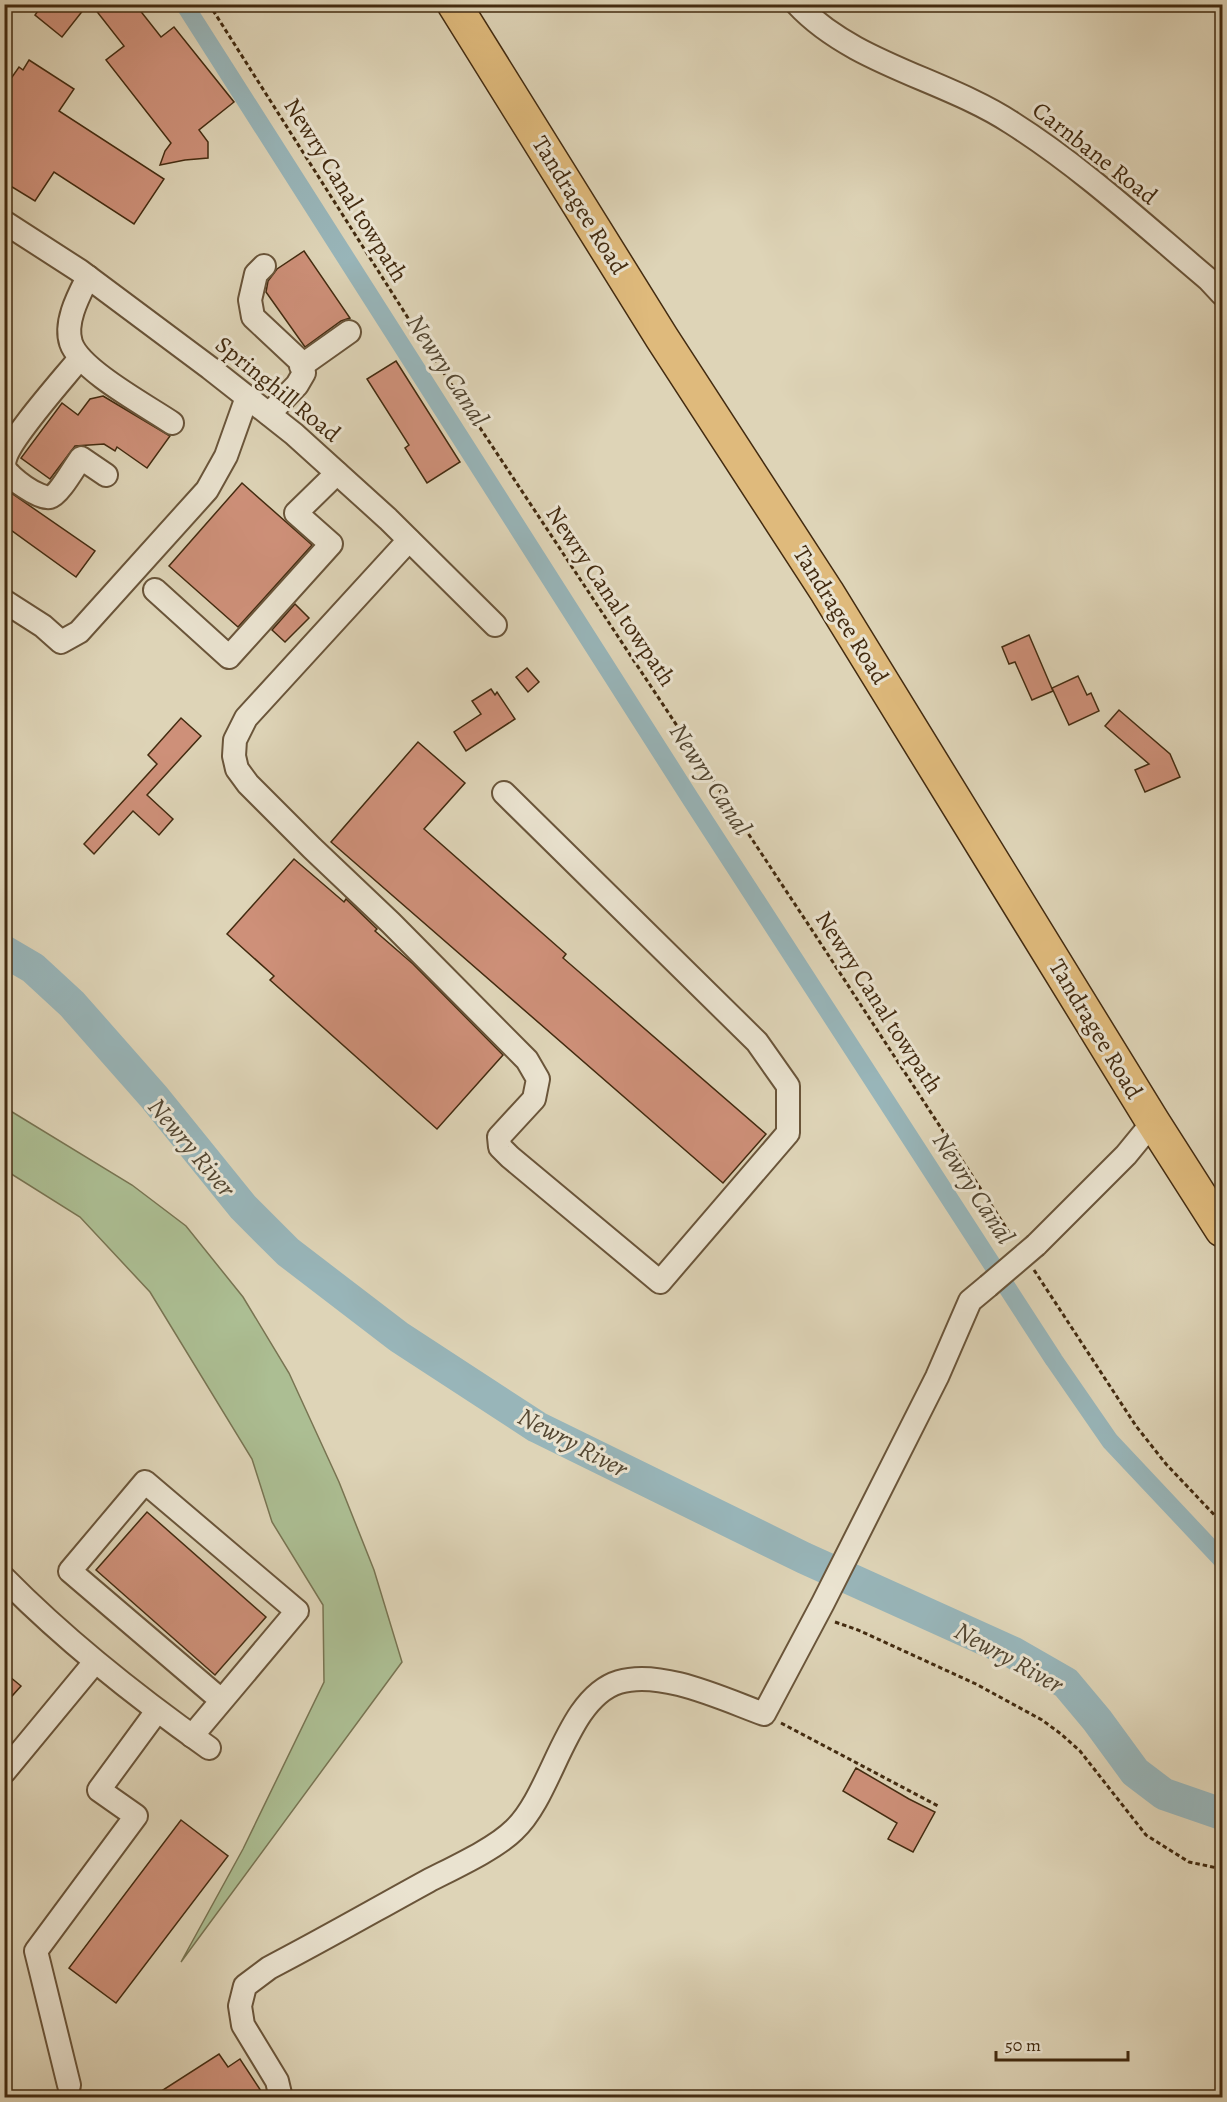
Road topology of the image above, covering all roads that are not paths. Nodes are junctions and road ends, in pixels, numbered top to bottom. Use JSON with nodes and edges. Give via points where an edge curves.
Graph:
{"nodes":[{"id":1,"x":454,"y":4,"type":"edge"},
{"id":2,"x":798,"y":4,"type":"edge"},
{"id":3,"x":4,"y":222,"type":"edge"},
{"id":4,"x":264,"y":266,"type":"dead end"},
{"id":5,"x":88,"y":277,"type":"junction"},
{"id":6,"x":1222,"y":294,"type":"edge"},
{"id":7,"x":349,"y":332,"type":"dead end"},
{"id":8,"x":80,"y":358,"type":"junction"},
{"id":9,"x":301,"y":366,"type":"junction"},
{"id":10,"x":247,"y":397,"type":"junction"},
{"id":11,"x":269,"y":414,"type":"junction"},
{"id":12,"x":172,"y":423,"type":"dead end"},
{"id":13,"x":337,"y":473,"type":"junction"},
{"id":14,"x":106,"y":475,"type":"dead end"},
{"id":15,"x":409,"y":540,"type":"junction"},
{"id":16,"x":155,"y":590,"type":"dead end"},
{"id":17,"x":4,"y":601,"type":"edge"},
{"id":18,"x":495,"y":625,"type":"dead end"},
{"id":19,"x":504,"y":794,"type":"dead end"},
{"id":20,"x":1153,"y":1122,"type":"junction"},
{"id":21,"x":1222,"y":1230,"type":"edge"},
{"id":22,"x":4,"y":1578,"type":"edge"},
{"id":23,"x":96,"y":1662,"type":"junction"},
{"id":24,"x":221,"y":1700,"type":"junction"},
{"id":25,"x":157,"y":1711,"type":"junction"},
{"id":26,"x":4,"y":1773,"type":"edge"},
{"id":27,"x":69,"y":2085,"type":"dead end"},
{"id":28,"x":281,"y":2097,"type":"edge"}],
"edges":[{"from":1,"to":20,"type":"highway","name":"Tandragee Road","via":[[662,338],[827,592]]},
{"from":2,"to":6,"type":"street","name":"Carnbane Road","via":[[839,39],[1011,121],[1067,161]]},
{"from":3,"to":5,"type":"street","name":"Springhill Road"},
{"from":4,"to":9,"type":"street","via":[[256,274],[250,300],[253,317]]},
{"from":5,"to":8,"type":"street","via":[[70,327],[70,342]]},
{"from":5,"to":10,"type":"street","name":"Springhill Road"},
{"from":7,"to":9,"type":"street"},
{"from":8,"to":12,"type":"street"},
{"from":8,"to":14,"type":"street","via":[[16,440],[5,458],[5,468],[11,477],[45,498],[55,495],[81,458]]},
{"from":9,"to":11,"type":"street","via":[[304,373],[297,385]]},
{"from":10,"to":11,"type":"street","name":"Springhill Road"},
{"from":10,"to":17,"type":"street","via":[[226,456],[207,490],[79,632],[61,642]]},
{"from":11,"to":13,"type":"street","name":"Springhill Road"},
{"from":13,"to":15,"type":"street","name":"Springhill Road"},
{"from":13,"to":16,"type":"street","via":[[296,513],[331,544],[230,657]]},
{"from":15,"to":18,"type":"street","name":"Springhill Road"},
{"from":15,"to":19,"type":"street","via":[[246,718],[235,740],[237,769],[527,1060],[538,1079],[534,1099],[499,1137],[500,1147],[660,1282],[788,1133],[788,1086],[757,1042]]},
{"from":20,"to":21,"type":"highway","name":"Tandragee Road"},
{"from":20,"to":28,"type":"street","bridge":true,"via":[[1126,1155],[970,1301],[937,1377],[764,1714],[670,1682],[619,1682],[602,1692],[585,1706],[532,1807],[504,1839],[269,1968],[245,1986],[240,2006],[243,2025],[277,2081]]},
{"from":22,"to":23,"type":"street"},
{"from":23,"to":25,"type":"street"},
{"from":23,"to":26,"type":"street"},
{"from":24,"to":24,"type":"street","via":[[297,1611],[145,1482],[70,1571]]},
{"from":24,"to":25,"type":"street","via":[[201,1742]]},
{"from":25,"to":27,"type":"street","via":[[99,1790],[136,1816],[36,1951]]}]}
